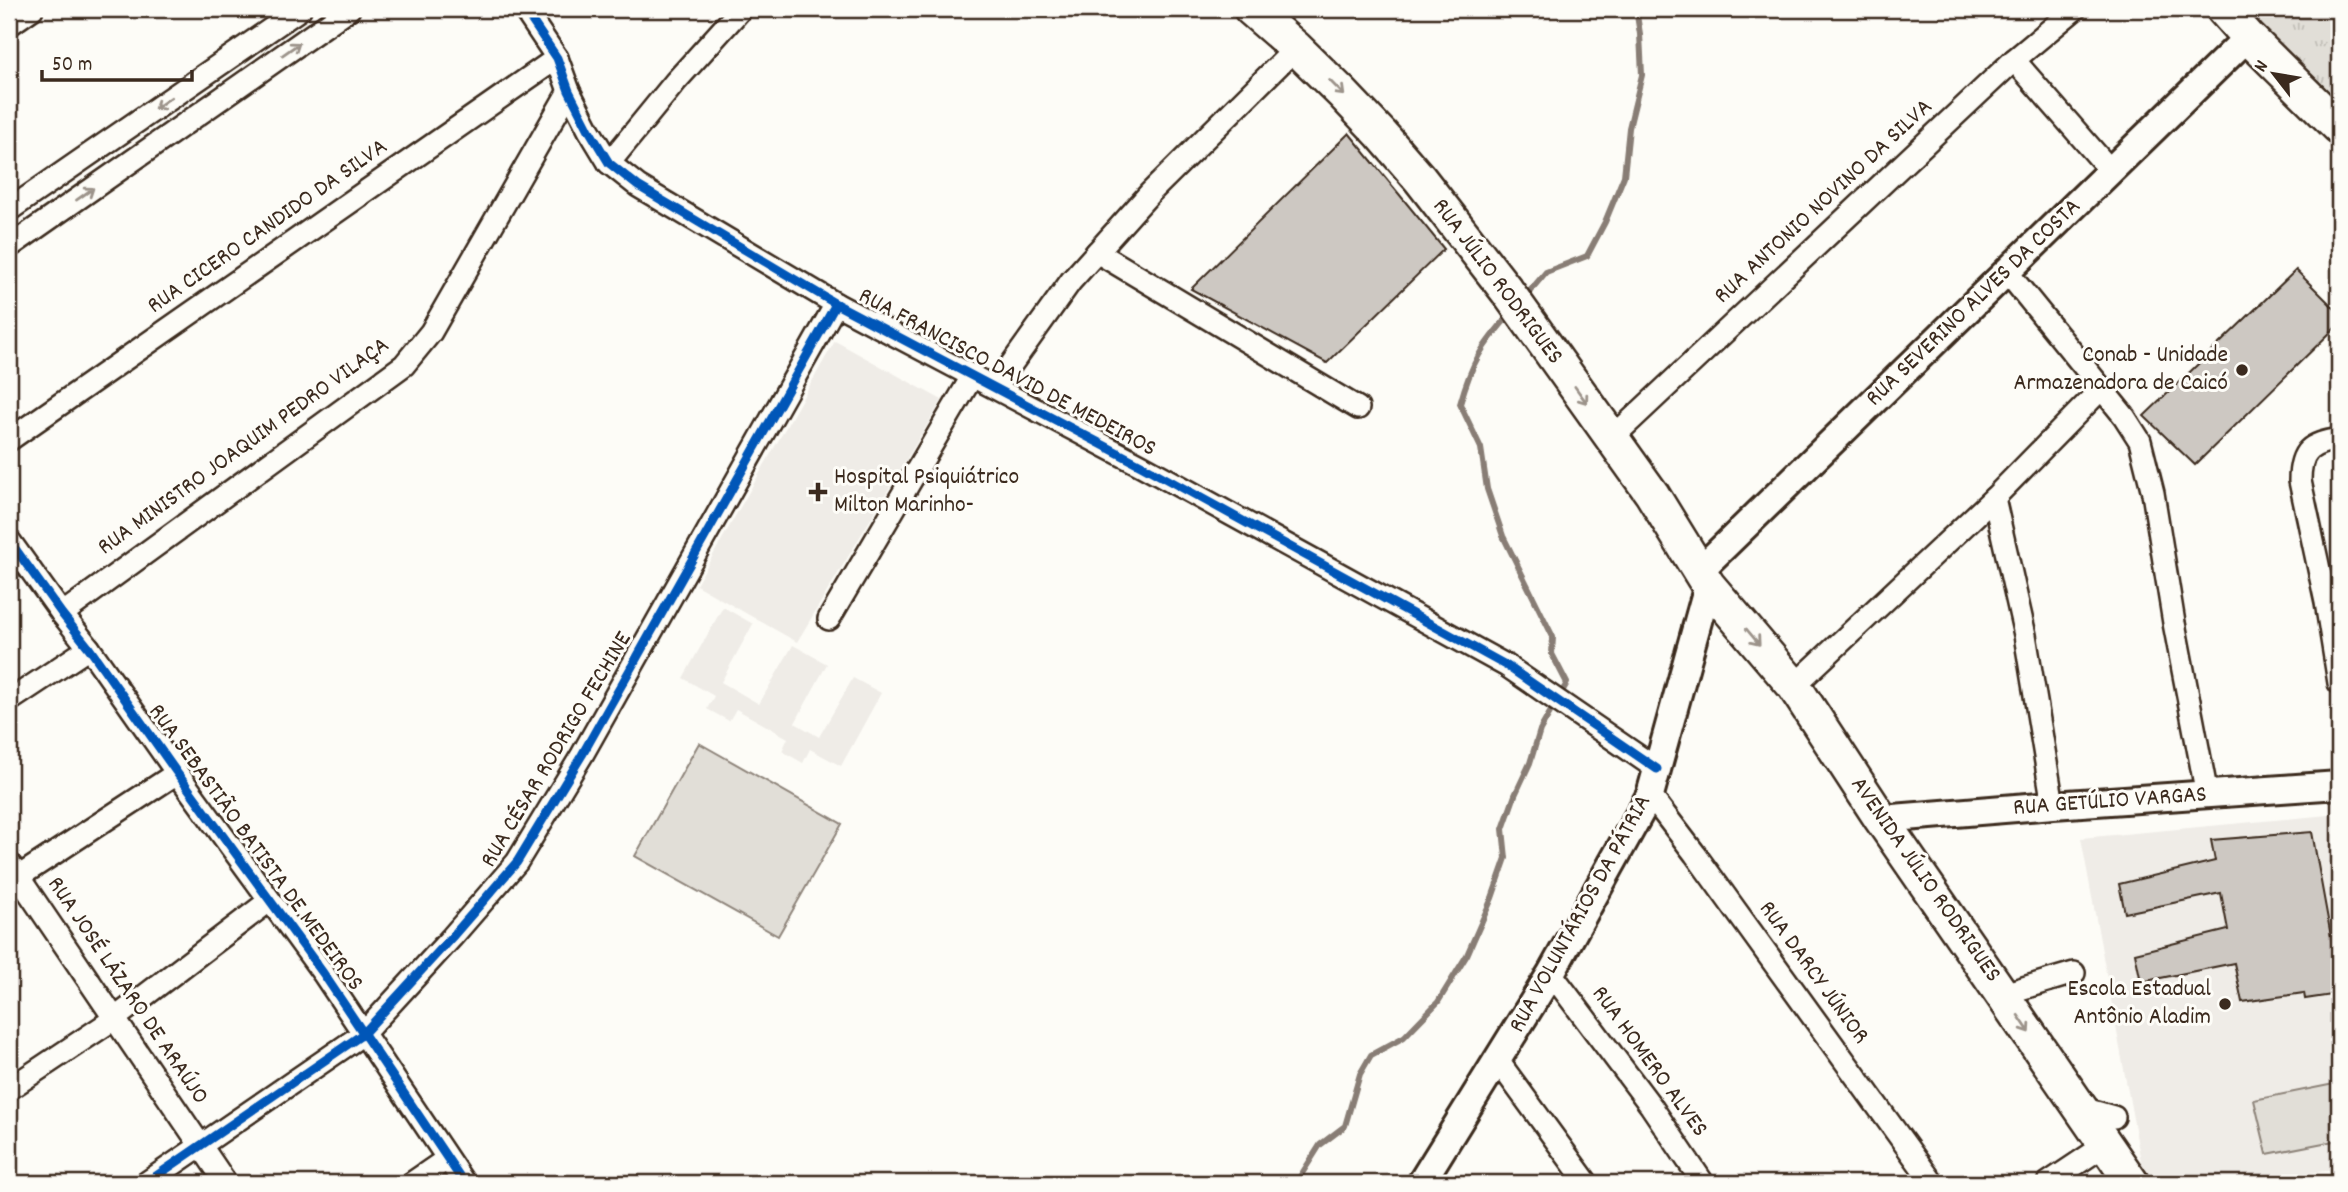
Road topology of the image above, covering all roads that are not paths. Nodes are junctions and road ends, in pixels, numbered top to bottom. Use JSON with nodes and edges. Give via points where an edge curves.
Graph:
{"nodes":[{"id":1,"x":32,"y":9,"type":"edge"},
{"id":2,"x":300,"y":9,"type":"edge"},
{"id":3,"x":349,"y":9,"type":"edge"},
{"id":4,"x":524,"y":9,"type":"edge"},
{"id":5,"x":741,"y":9,"type":"edge"},
{"id":6,"x":1251,"y":9,"type":"edge"},
{"id":7,"x":2075,"y":9,"type":"edge"},
{"id":8,"x":2223,"y":9,"type":"edge"},
{"id":9,"x":319,"y":17,"type":"edge"},
{"id":10,"x":9,"y":25,"type":"edge"},
{"id":11,"x":2248,"y":37,"type":"junction"},
{"id":12,"x":1296,"y":48,"type":"junction"},
{"id":13,"x":557,"y":58,"type":"junction"},
{"id":14,"x":2014,"y":60,"type":"junction"},
{"id":15,"x":569,"y":91,"type":"junction"},
{"id":16,"x":2337,"y":121,"type":"edge"},
{"id":17,"x":609,"y":163,"type":"junction"},
{"id":18,"x":2110,"y":170,"type":"junction"},
{"id":19,"x":33,"y":193,"type":"junction"},
{"id":20,"x":9,"y":210,"type":"edge"},
{"id":21,"x":49,"y":219,"type":"junction"},
{"id":22,"x":9,"y":247,"type":"edge"},
{"id":23,"x":1097,"y":252,"type":"junction"},
{"id":24,"x":2007,"y":272,"type":"junction"},
{"id":25,"x":836,"y":304,"type":"junction"},
{"id":26,"x":973,"y":375,"type":"junction"},
{"id":27,"x":995,"y":387,"type":"junction"},
{"id":28,"x":2102,"y":388,"type":"junction"},
{"id":29,"x":1358,"y":408,"type":"dead end"},
{"id":30,"x":1612,"y":438,"type":"junction"},
{"id":31,"x":2339,"y":439,"type":"edge"},
{"id":32,"x":9,"y":440,"type":"edge"},
{"id":33,"x":1994,"y":498,"type":"junction"},
{"id":34,"x":9,"y":540,"type":"edge"},
{"id":35,"x":1704,"y":577,"type":"junction"},
{"id":36,"x":2333,"y":601,"type":"edge"},
{"id":37,"x":62,"y":614,"type":"junction"},
{"id":38,"x":829,"y":619,"type":"dead end"},
{"id":39,"x":89,"y":648,"type":"junction"},
{"id":40,"x":2339,"y":683,"type":"edge"},
{"id":41,"x":1794,"y":686,"type":"junction"},
{"id":42,"x":9,"y":701,"type":"edge"},
{"id":43,"x":1657,"y":769,"type":"junction"},
{"id":44,"x":177,"y":773,"type":"junction"},
{"id":45,"x":2339,"y":785,"type":"edge"},
{"id":46,"x":1650,"y":795,"type":"junction"},
{"id":47,"x":2207,"y":795,"type":"junction"},
{"id":48,"x":2053,"y":805,"type":"junction"},
{"id":49,"x":1881,"y":819,"type":"junction"},
{"id":50,"x":12,"y":874,"type":"edge"},
{"id":51,"x":269,"y":901,"type":"junction"},
{"id":52,"x":1551,"y":973,"type":"junction"},
{"id":53,"x":2074,"y":973,"type":"dead end"},
{"id":54,"x":2003,"y":994,"type":"junction"},
{"id":55,"x":114,"y":1019,"type":"junction"},
{"id":56,"x":363,"y":1034,"type":"junction"},
{"id":57,"x":1498,"y":1061,"type":"junction"},
{"id":58,"x":9,"y":1089,"type":"edge"},
{"id":59,"x":2110,"y":1131,"type":"junction"},
{"id":60,"x":200,"y":1147,"type":"junction"},
{"id":61,"x":447,"y":1159,"type":"junction"},
{"id":62,"x":146,"y":1183,"type":"edge"},
{"id":63,"x":226,"y":1183,"type":"edge"},
{"id":64,"x":412,"y":1183,"type":"edge"},
{"id":65,"x":464,"y":1183,"type":"edge"},
{"id":66,"x":1421,"y":1183,"type":"edge"},
{"id":67,"x":1587,"y":1183,"type":"edge"},
{"id":68,"x":1703,"y":1183,"type":"edge"},
{"id":69,"x":1933,"y":1183,"type":"edge"},
{"id":70,"x":2048,"y":1183,"type":"edge"},
{"id":71,"x":2132,"y":1183,"type":"edge"}],
"edges":[{"from":1,"to":10,"type":"street"},
{"from":2,"to":19,"type":"street","one_way":true},
{"from":3,"to":9,"type":"street"},
{"from":4,"to":13,"type":"street","name":"RUA FRANCISCO DAVID DE MEDEIROS"},
{"from":5,"to":17,"type":"street"},
{"from":6,"to":12,"type":"main road","name":"RUA JÚLIO RODRIGUES"},
{"from":7,"to":14,"type":"street","name":"RUA ANTONIO NOVINO DA SILVA"},
{"from":8,"to":11,"type":"main road"},
{"from":21,"to":9,"type":"street","one_way":true},
{"from":11,"to":16,"type":"main road"},
{"from":11,"to":18,"type":"street","name":"RUA SEVERINO ALVES DA COSTA"},
{"from":12,"to":23,"type":"street"},
{"from":12,"to":30,"type":"main road","name":"RUA JÚLIO RODRIGUES","one_way":true,"via":[[1420,178]]},
{"from":13,"to":15,"type":"street","name":"RUA FRANCISCO DAVID DE MEDEIROS"},
{"from":13,"to":32,"type":"street","name":"RUA CICERO CANDIDO DA SILVA"},
{"from":14,"to":18,"type":"street"},
{"from":14,"to":30,"type":"street","name":"RUA ANTONIO NOVINO DA SILVA"},
{"from":15,"to":17,"type":"street","name":"RUA FRANCISCO DAVID DE MEDEIROS"},
{"from":15,"to":37,"type":"street","name":"RUA MINISTRO JOAQUIM PEDRO VILAÇA","via":[[431,332],[404,365]]},
{"from":17,"to":25,"type":"street","name":"RUA FRANCISCO DAVID DE MEDEIROS","via":[[670,206]]},
{"from":18,"to":24,"type":"street","name":"RUA SEVERINO ALVES DA COSTA"},
{"from":19,"to":20,"type":"street"},
{"from":19,"to":21,"type":"street"},
{"from":21,"to":22,"type":"street"},
{"from":23,"to":27,"type":"street"},
{"from":23,"to":29,"type":"street"},
{"from":24,"to":28,"type":"street"},
{"from":24,"to":35,"type":"street","name":"RUA SEVERINO ALVES DA COSTA"},
{"from":25,"to":26,"type":"street","name":"RUA FRANCISCO DAVID DE MEDEIROS"},
{"from":25,"to":56,"type":"street","name":"RUA CÉSAR RODRIGO FECHINE","via":[[517,862]]},
{"from":26,"to":27,"type":"street","name":"RUA FRANCISCO DAVID DE MEDEIROS"},
{"from":26,"to":38,"type":"street"},
{"from":27,"to":43,"type":"street","name":"RUA FRANCISCO DAVID DE MEDEIROS","via":[[1471,645],[1548,692]]},
{"from":28,"to":33,"type":"street"},
{"from":28,"to":47,"type":"street","via":[[2140,441]]},
{"from":30,"to":35,"type":"main road","name":"RUA JÚLIO RODRIGUES"},
{"from":31,"to":36,"type":"street","via":[[2316,444],[2306,451],[2300,466],[2300,481]]},
{"from":33,"to":41,"type":"street"},
{"from":33,"to":48,"type":"street","via":[[2025,635]]},
{"from":34,"to":37,"type":"street","name":"RUA SEBASTIÃO BATISTA DE MEDEIROS"},
{"from":35,"to":41,"type":"main road","name":"AVENIDA JÚLIO RODRIGUES","one_way":true},
{"from":35,"to":43,"type":"street","name":"RUA VOLUNTÁRIOS DA PÁTRIA"},
{"from":36,"to":40,"type":"street"},
{"from":37,"to":39,"type":"street","name":"RUA SEBASTIÃO BATISTA DE MEDEIROS"},
{"from":39,"to":42,"type":"street"},
{"from":39,"to":44,"type":"street","name":"RUA SEBASTIÃO BATISTA DE MEDEIROS"},
{"from":41,"to":49,"type":"main road","name":"AVENIDA JÚLIO RODRIGUES"},
{"from":43,"to":46,"type":"street","name":"RUA VOLUNTÁRIOS DA PÁTRIA"},
{"from":44,"to":50,"type":"street"},
{"from":44,"to":51,"type":"street","name":"RUA SEBASTIÃO BATISTA DE MEDEIROS"},
{"from":45,"to":47,"type":"street","name":"RUA GETÚLIO VARGAS"},
{"from":46,"to":52,"type":"street","name":"RUA VOLUNTÁRIOS DA PÁTRIA"},
{"from":46,"to":69,"type":"street","name":"RUA DARCY JÚNIOR"},
{"from":47,"to":48,"type":"street","name":"RUA GETÚLIO VARGAS"},
{"from":48,"to":49,"type":"street","name":"RUA GETÚLIO VARGAS"},
{"from":49,"to":54,"type":"main road","name":"AVENIDA JÚLIO RODRIGUES"},
{"from":50,"to":55,"type":"street","name":"RUA JOSÉ LÁZARO DE ARAÚJO"},
{"from":51,"to":55,"type":"street"},
{"from":51,"to":56,"type":"street","name":"RUA SEBASTIÃO BATISTA DE MEDEIROS"},
{"from":52,"to":57,"type":"street","name":"RUA VOLUNTÁRIOS DA PÁTRIA"},
{"from":52,"to":68,"type":"street","name":"RUA HOMERO ALVES"},
{"from":53,"to":54,"type":"street"},
{"from":54,"to":59,"type":"main road","name":"AVENIDA JÚLIO RODRIGUES","one_way":true,"via":[[2082,1108]]},
{"from":55,"to":58,"type":"street"},
{"from":55,"to":60,"type":"street","name":"RUA JOSÉ LÁZARO DE ARAÚJO"},
{"from":56,"to":60,"type":"street","name":"RUA CÉSAR RODRIGO FECHINE"},
{"from":56,"to":61,"type":"street","name":"RUA SEBASTIÃO BATISTA DE MEDEIROS"},
{"from":57,"to":66,"type":"street","name":"RUA VOLUNTÁRIOS DA PÁTRIA"},
{"from":57,"to":67,"type":"street"},
{"from":59,"to":70,"type":"street"},
{"from":59,"to":71,"type":"main road","name":"AVENIDA JÚLIO RODRIGUES"},
{"from":60,"to":62,"type":"street","name":"RUA CÉSAR RODRIGO FECHINE"},
{"from":60,"to":63,"type":"street","name":"RUA JOSÉ LÁZARO DE ARAÚJO"},
{"from":61,"to":64,"type":"street"},
{"from":61,"to":65,"type":"street","name":"RUA SEBASTIÃO BATISTA DE MEDEIROS"}]}
